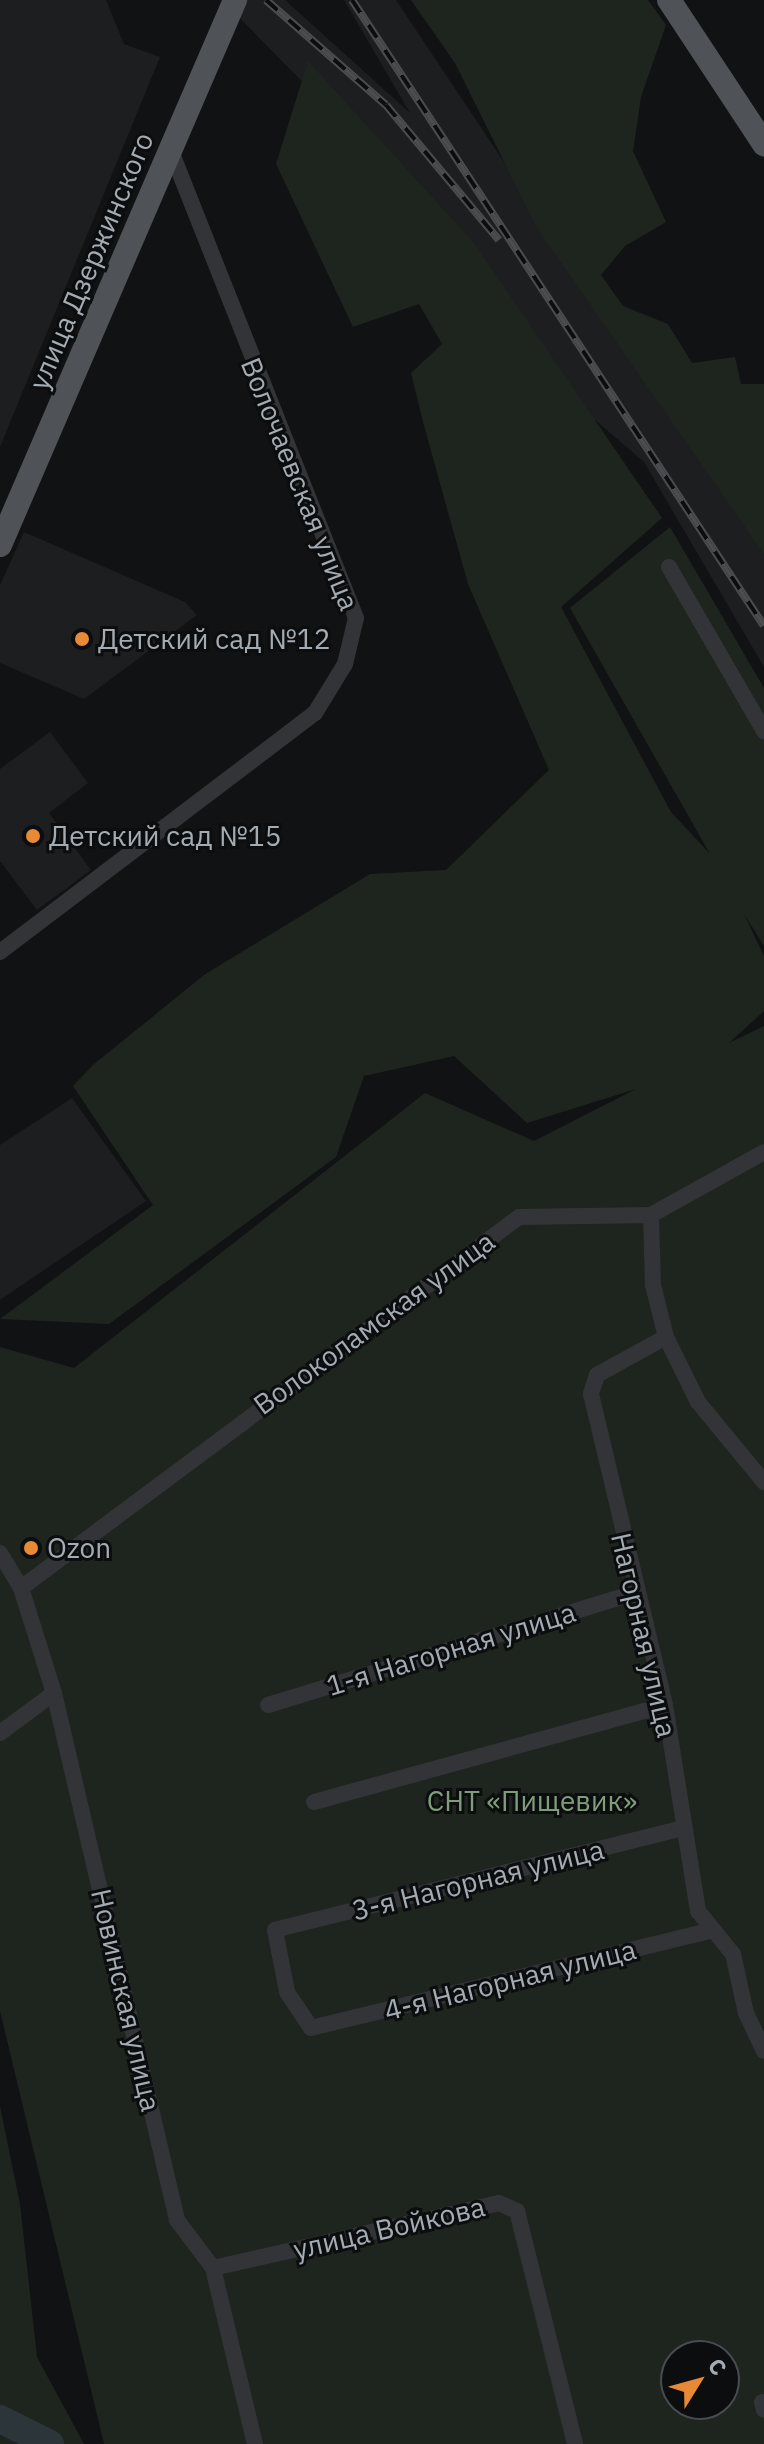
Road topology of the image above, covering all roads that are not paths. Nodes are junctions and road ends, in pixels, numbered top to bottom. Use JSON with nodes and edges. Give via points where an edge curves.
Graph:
{"nodes":[{"id":1,"x":235,"y":0,"type":"edge"},
{"id":2,"x":669,"y":0,"type":"edge"},
{"id":3,"x":764,"y":144,"type":"edge"},
{"id":4,"x":171,"y":151,"type":"junction"},
{"id":5,"x":0,"y":545,"type":"edge"},
{"id":6,"x":669,"y":567,"type":"dead end"},
{"id":7,"x":764,"y":731,"type":"edge"},
{"id":8,"x":0,"y":952,"type":"edge"},
{"id":9,"x":764,"y":1152,"type":"edge"},
{"id":10,"x":651,"y":1215,"type":"junction"},
{"id":11,"x":666,"y":1337,"type":"junction"},
{"id":12,"x":764,"y":1482,"type":"edge"},
{"id":13,"x":0,"y":1553,"type":"edge"},
{"id":14,"x":21,"y":1588,"type":"junction"},
{"id":15,"x":634,"y":1593,"type":"junction"},
{"id":16,"x":54,"y":1693,"type":"junction"},
{"id":17,"x":268,"y":1705,"type":"dead end"},
{"id":18,"x":665,"y":1705,"type":"junction"},
{"id":19,"x":0,"y":1733,"type":"edge"},
{"id":20,"x":314,"y":1802,"type":"dead end"},
{"id":21,"x":679,"y":1829,"type":"junction"},
{"id":22,"x":708,"y":1931,"type":"junction"},
{"id":23,"x":311,"y":2028,"type":"joint"},
{"id":24,"x":762,"y":2041,"type":"edge"},
{"id":25,"x":213,"y":2268,"type":"junction"},
{"id":26,"x":255,"y":2444,"type":"edge"},
{"id":27,"x":575,"y":2444,"type":"edge"}],
"edges":[{"from":1,"to":4,"type":"main road","name":"улица Дзержинского"},
{"from":2,"to":3,"type":"main road"},
{"from":4,"to":5,"type":"main road","name":"улица Дзержинского"},
{"from":4,"to":8,"type":"street","name":"Волочаевская улица","via":[[356,618],[345,664],[315,713]]},
{"from":6,"to":7,"type":"street"},
{"from":9,"to":10,"type":"street","name":"Волоколамская улица"},
{"from":10,"to":11,"type":"street","via":[[653,1285]]},
{"from":10,"to":14,"type":"street","name":"Волоколамская улица","via":[[519,1217]]},
{"from":11,"to":12,"type":"street","via":[[698,1402]]},
{"from":11,"to":15,"type":"street","name":"Нагорная улица","via":[[597,1375],[591,1394]]},
{"from":13,"to":14,"type":"street","name":"Новинская улица"},
{"from":14,"to":16,"type":"street","name":"Новинская улица"},
{"from":15,"to":17,"type":"street","name":"1-я Нагорная улица"},
{"from":15,"to":18,"type":"street","name":"Нагорная улица"},
{"from":16,"to":19,"type":"street"},
{"from":16,"to":25,"type":"street","name":"Новинская улица","via":[[177,2220]]},
{"from":18,"to":20,"type":"street"},
{"from":18,"to":21,"type":"street","name":"Нагорная улица"},
{"from":21,"to":22,"type":"street","name":"Нагорная улица"},
{"from":21,"to":23,"type":"street","name":"3-я Нагорная улица","via":[[275,1930],[287,1992]]},
{"from":22,"to":23,"type":"street","name":"4-я Нагорная улица"},
{"from":22,"to":24,"type":"street","name":"Нагорная улица","via":[[733,1954]]},
{"from":25,"to":26,"type":"street","name":"Новинская улица"},
{"from":25,"to":27,"type":"street","name":"улица Войкова","via":[[499,2203],[517,2211]]}]}
